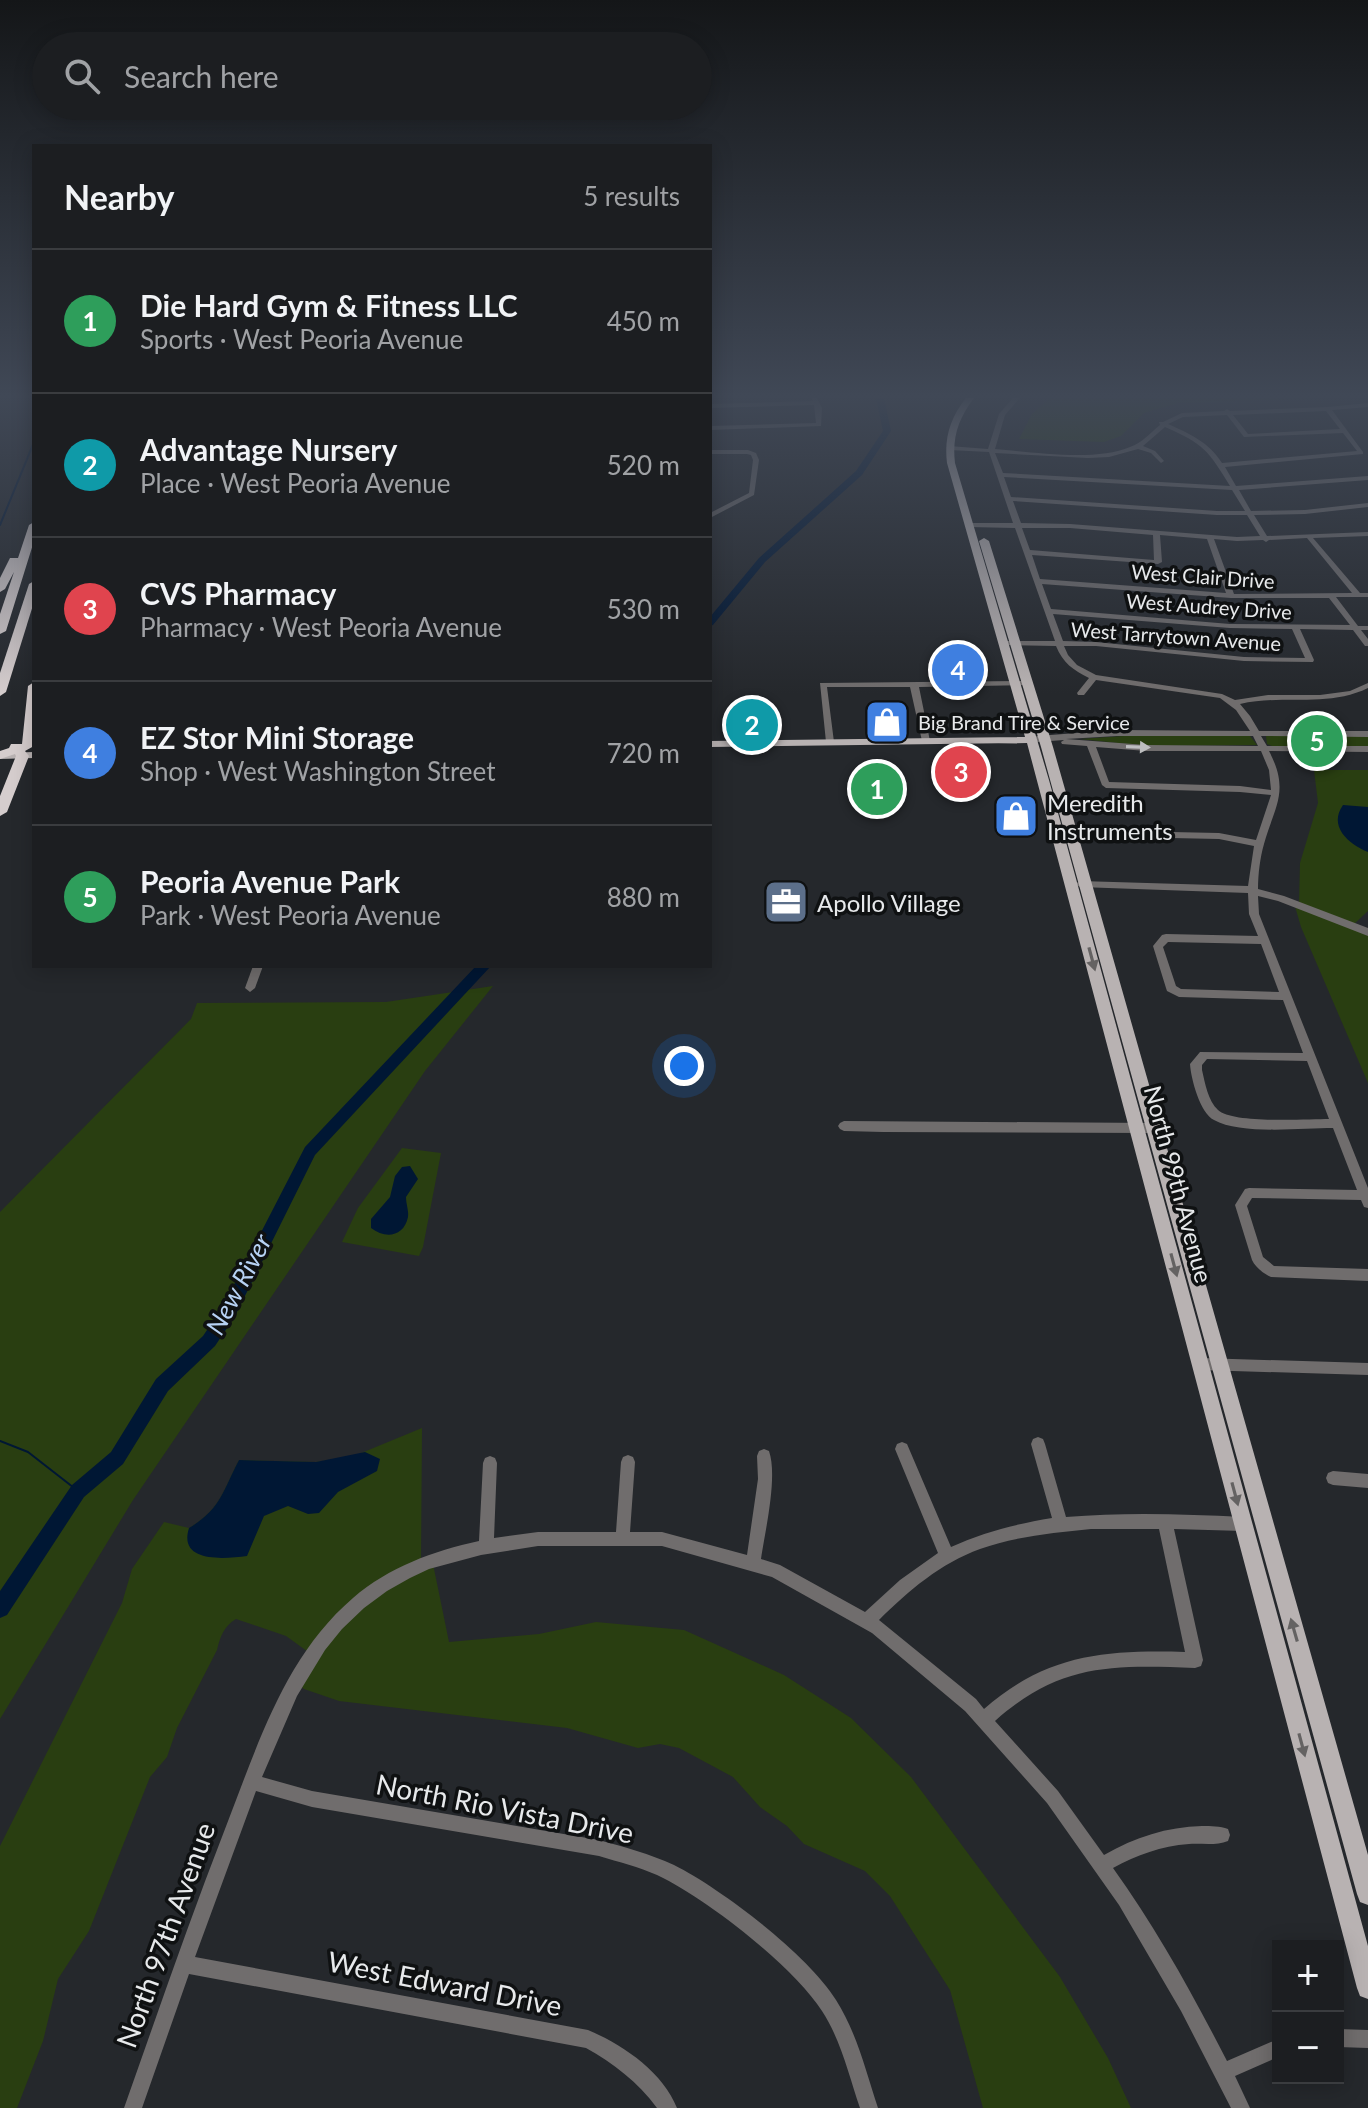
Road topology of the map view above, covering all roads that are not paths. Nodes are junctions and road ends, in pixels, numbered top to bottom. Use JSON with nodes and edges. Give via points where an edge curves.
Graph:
{"nodes":[{"id":1,"x":747,"y":496,"type":"edge"},
{"id":2,"x":967,"y":496,"type":"edge"},
{"id":3,"x":1239,"y":496,"type":"edge"},
{"id":4,"x":1009,"y":499,"type":"joint"},
{"id":5,"x":1368,"y":505,"type":"edge"},
{"id":6,"x":1249,"y":513,"type":"junction"},
{"id":7,"x":712,"y":515,"type":"edge"},
{"id":8,"x":974,"y":525,"type":"junction"},
{"id":9,"x":1018,"y":525,"type":"junction"},
{"id":10,"x":32,"y":526,"type":"edge"},
{"id":11,"x":32,"y":528,"type":"edge"},
{"id":12,"x":1156,"y":535,"type":"junction"},
{"id":13,"x":1366,"y":536,"type":"edge"},
{"id":14,"x":1210,"y":539,"type":"junction"},
{"id":15,"x":1310,"y":539,"type":"junction"},
{"id":16,"x":1266,"y":540,"type":"junction"},
{"id":17,"x":1027,"y":552,"type":"junction"},
{"id":18,"x":1037,"y":581,"type":"junction"},
{"id":19,"x":0,"y":589,"type":"edge"},
{"id":20,"x":32,"y":590,"type":"edge"},
{"id":21,"x":1231,"y":596,"type":"junction"},
{"id":22,"x":1364,"y":596,"type":"edge"},
{"id":23,"x":1332,"y":597,"type":"junction"},
{"id":24,"x":1048,"y":611,"type":"junction"},
{"id":25,"x":1355,"y":628,"type":"junction"},
{"id":26,"x":1368,"y":628,"type":"edge"},
{"id":27,"x":1296,"y":629,"type":"junction"},
{"id":28,"x":0,"y":631,"type":"edge"},
{"id":29,"x":1010,"y":643,"type":"junction"},
{"id":30,"x":1059,"y":643,"type":"junction"},
{"id":31,"x":1368,"y":644,"type":"edge"},
{"id":32,"x":1094,"y":677,"type":"junction"},
{"id":33,"x":1022,"y":683,"type":"junction"},
{"id":34,"x":914,"y":684,"type":"junction"},
{"id":35,"x":1368,"y":685,"type":"edge"},
{"id":36,"x":0,"y":692,"type":"edge"},
{"id":37,"x":1081,"y":693,"type":"dead end"},
{"id":38,"x":1235,"y":703,"type":"junction"},
{"id":39,"x":32,"y":708,"type":"edge"},
{"id":40,"x":1256,"y":734,"type":"junction"},
{"id":41,"x":1368,"y":734,"type":"edge"},
{"id":42,"x":1041,"y":740,"type":"junction"},
{"id":43,"x":926,"y":741,"type":"junction"},
{"id":44,"x":830,"y":742,"type":"junction"},
{"id":45,"x":712,"y":744,"type":"edge"},
{"id":46,"x":1091,"y":745,"type":"junction"},
{"id":47,"x":1264,"y":748,"type":"junction"},
{"id":48,"x":1368,"y":749,"type":"edge"},
{"id":49,"x":1,"y":751,"type":"edge"},
{"id":50,"x":28,"y":751,"type":"edge"},
{"id":51,"x":1275,"y":793,"type":"junction"},
{"id":52,"x":0,"y":812,"type":"edge"},
{"id":53,"x":1123,"y":834,"type":"dead end"},
{"id":54,"x":1259,"y":844,"type":"junction"},
{"id":55,"x":1078,"y":884,"type":"junction"},
{"id":56,"x":1252,"y":890,"type":"junction"},
{"id":57,"x":1368,"y":932,"type":"edge"},
{"id":58,"x":1263,"y":940,"type":"junction"},
{"id":59,"x":257,"y":968,"type":"edge"},
{"id":60,"x":250,"y":988,"type":"dead end"},
{"id":61,"x":1285,"y":996,"type":"junction"},
{"id":62,"x":1309,"y":1057,"type":"junction"},
{"id":63,"x":1336,"y":1123,"type":"junction"},
{"id":64,"x":844,"y":1126,"type":"dead end"},
{"id":65,"x":1145,"y":1128,"type":"junction"},
{"id":66,"x":1366,"y":1199,"type":"edge"},
{"id":67,"x":1368,"y":1275,"type":"edge"},
{"id":68,"x":1210,"y":1364,"type":"junction"},
{"id":69,"x":1368,"y":1369,"type":"edge"},
{"id":70,"x":1231,"y":1441,"type":"junction"},
{"id":71,"x":1038,"y":1444,"type":"dead end"},
{"id":72,"x":902,"y":1449,"type":"dead end"},
{"id":73,"x":764,"y":1456,"type":"dead end"},
{"id":74,"x":628,"y":1462,"type":"dead end"},
{"id":75,"x":490,"y":1463,"type":"dead end"},
{"id":76,"x":1333,"y":1478,"type":"dead end"},
{"id":77,"x":1368,"y":1481,"type":"edge"},
{"id":78,"x":1165,"y":1522,"type":"junction"},
{"id":79,"x":1243,"y":1524,"type":"junction"},
{"id":80,"x":1061,"y":1525,"type":"junction"},
{"id":81,"x":623,"y":1534,"type":"junction"},
{"id":82,"x":486,"y":1546,"type":"junction"},
{"id":83,"x":947,"y":1556,"type":"junction"},
{"id":84,"x":753,"y":1562,"type":"junction"},
{"id":85,"x":868,"y":1619,"type":"junction"},
{"id":86,"x":984,"y":1720,"type":"junction"},
{"id":87,"x":252,"y":1782,"type":"junction"},
{"id":88,"x":1222,"y":1835,"type":"dead end"},
{"id":89,"x":1104,"y":1864,"type":"junction"},
{"id":90,"x":1368,"y":1894,"type":"edge"},
{"id":91,"x":184,"y":1964,"type":"junction"},
{"id":92,"x":1368,"y":1988,"type":"edge"},
{"id":93,"x":1344,"y":2038,"type":"edge"},
{"id":94,"x":1368,"y":2039,"type":"edge"},
{"id":95,"x":1272,"y":2051,"type":"edge"},
{"id":96,"x":1223,"y":2072,"type":"junction"},
{"id":97,"x":133,"y":2108,"type":"edge"},
{"id":98,"x":668,"y":2108,"type":"edge"},
{"id":99,"x":869,"y":2108,"type":"edge"},
{"id":100,"x":1241,"y":2108,"type":"edge"}],
"edges":[{"from":1,"to":7,"type":"street"},
{"from":2,"to":8,"type":"main road","name":"North 99th Avenue"},
{"from":3,"to":6,"type":"street"},
{"from":4,"to":6,"type":"street"},
{"from":4,"to":9,"type":"street"},
{"from":5,"to":6,"type":"street"},
{"from":6,"to":16,"type":"street"},
{"from":8,"to":9,"type":"street"},
{"from":8,"to":29,"type":"main road","name":"North 99th Avenue"},
{"from":9,"to":12,"type":"street"},
{"from":9,"to":17,"type":"street"},
{"from":10,"to":19,"type":"highway"},
{"from":11,"to":28,"type":"highway"},
{"from":12,"to":14,"type":"street"},
{"from":12,"to":17,"type":"street","via":[[1158,562]]},
{"from":13,"to":15,"type":"street"},
{"from":14,"to":16,"type":"street"},
{"from":14,"to":21,"type":"street"},
{"from":15,"to":16,"type":"street"},
{"from":15,"to":22,"type":"street"},
{"from":17,"to":18,"type":"street"},
{"from":18,"to":21,"type":"street","name":"West Clair Drive"},
{"from":18,"to":24,"type":"street"},
{"from":20,"to":36,"type":"highway"},
{"from":21,"to":23,"type":"street","name":"West Clair Drive"},
{"from":22,"to":23,"type":"street","name":"West Clair Drive"},
{"from":23,"to":25,"type":"street"},
{"from":24,"to":27,"type":"street","name":"West Audrey Drive"},
{"from":24,"to":30,"type":"street"},
{"from":25,"to":26,"type":"street","name":"West Audrey Drive"},
{"from":25,"to":27,"type":"street","name":"West Audrey Drive"},
{"from":25,"to":31,"type":"street"},
{"from":27,"to":30,"type":"street","name":"West Tarrytown Avenue","via":[[1310,660]]},
{"from":29,"to":30,"type":"street","name":"West Tarrytown Avenue"},
{"from":29,"to":33,"type":"main road","name":"North 99th Avenue"},
{"from":30,"to":32,"type":"street","via":[[1069,663]]},
{"from":32,"to":37,"type":"street"},
{"from":32,"to":38,"type":"street","via":[[1158,691],[1204,691]]},
{"from":33,"to":34,"type":"street"},
{"from":33,"to":42,"type":"main road","name":"North 99th Avenue"},
{"from":34,"to":43,"type":"street"},
{"from":34,"to":44,"type":"street","via":[[823,685]]},
{"from":35,"to":38,"type":"street","via":[[1344,696],[1258,697]]},
{"from":38,"to":40,"type":"street"},
{"from":39,"to":50,"type":"highway"},
{"from":40,"to":41,"type":"street"},
{"from":40,"to":42,"type":"street","via":[[1125,733]]},
{"from":40,"to":47,"type":"street"},
{"from":42,"to":43,"type":"main road"},
{"from":42,"to":46,"type":"street"},
{"from":42,"to":55,"type":"main road","name":"North 99th Avenue"},
{"from":43,"to":44,"type":"main road"},
{"from":44,"to":45,"type":"main road"},
{"from":46,"to":47,"type":"street","one_way":true},
{"from":46,"to":51,"type":"street","via":[[1106,785]]},
{"from":47,"to":48,"type":"street"},
{"from":47,"to":51,"type":"street"},
{"from":49,"to":50,"type":"highway"},
{"from":50,"to":52,"type":"highway"},
{"from":51,"to":54,"type":"street"},
{"from":53,"to":54,"type":"street","via":[[1219,836]]},
{"from":54,"to":56,"type":"street"},
{"from":55,"to":56,"type":"street"},
{"from":55,"to":65,"type":"main road","name":"North 99th Avenue"},
{"from":56,"to":57,"type":"street"},
{"from":56,"to":58,"type":"street"},
{"from":58,"to":61,"type":"street"},
{"from":58,"to":61,"type":"street","via":[[1166,938],[1158,946],[1171,988],[1179,993]]},
{"from":59,"to":60,"type":"street"},
{"from":61,"to":62,"type":"street"},
{"from":62,"to":63,"type":"street"},
{"from":62,"to":63,"type":"street","via":[[1204,1055],[1196,1070],[1214,1115],[1228,1121]]},
{"from":63,"to":66,"type":"street"},
{"from":64,"to":65,"type":"street"},
{"from":65,"to":68,"type":"main road","name":"North 99th Avenue"},
{"from":66,"to":67,"type":"street","via":[[1249,1193],[1241,1205],[1258,1260],[1271,1271]]},
{"from":68,"to":69,"type":"street"},
{"from":68,"to":70,"type":"main road","name":"North 99th Avenue"},
{"from":70,"to":79,"type":"main road","name":"North 99th Avenue","one_way":true},
{"from":90,"to":70,"type":"main road","name":"North 99th Avenue","one_way":true},
{"from":71,"to":80,"type":"street"},
{"from":72,"to":83,"type":"street"},
{"from":73,"to":84,"type":"street"},
{"from":74,"to":81,"type":"street"},
{"from":75,"to":82,"type":"street"},
{"from":76,"to":77,"type":"street"},
{"from":78,"to":79,"type":"street"},
{"from":78,"to":80,"type":"street"},
{"from":78,"to":86,"type":"street","via":[[1195,1660],[1128,1658],[1073,1665],[1007,1697]]},
{"from":79,"to":92,"type":"main road","name":"North 99th Avenue","one_way":true},
{"from":80,"to":83,"type":"street"},
{"from":81,"to":82,"type":"street","name":"North 97th Avenue"},
{"from":81,"to":84,"type":"street","name":"North 97th Avenue","via":[[704,1545]]},
{"from":82,"to":87,"type":"street","name":"North 97th Avenue","via":[[407,1569],[352,1608],[311,1654]]},
{"from":83,"to":85,"type":"street"},
{"from":84,"to":85,"type":"street","name":"North 97th Avenue"},
{"from":85,"to":86,"type":"street","name":"North 97th Avenue"},
{"from":86,"to":89,"type":"street","name":"North 97th Avenue"},
{"from":87,"to":91,"type":"street","name":"North 97th Avenue"},
{"from":87,"to":99,"type":"street","name":"North Rio Vista Drive","via":[[312,1799],[599,1848],[680,1877],[757,1933],[828,2003]]},
{"from":88,"to":89,"type":"street","via":[[1171,1835]]},
{"from":89,"to":96,"type":"street","name":"North 97th Avenue","via":[[1157,1947]]},
{"from":91,"to":97,"type":"street","name":"North 97th Avenue"},
{"from":91,"to":98,"type":"street","name":"West Edward Drive","via":[[588,2039],[624,2059],[653,2084]]},
{"from":93,"to":94,"type":"street"},
{"from":95,"to":96,"type":"street"},
{"from":96,"to":100,"type":"street","name":"North 97th Avenue"}]}
